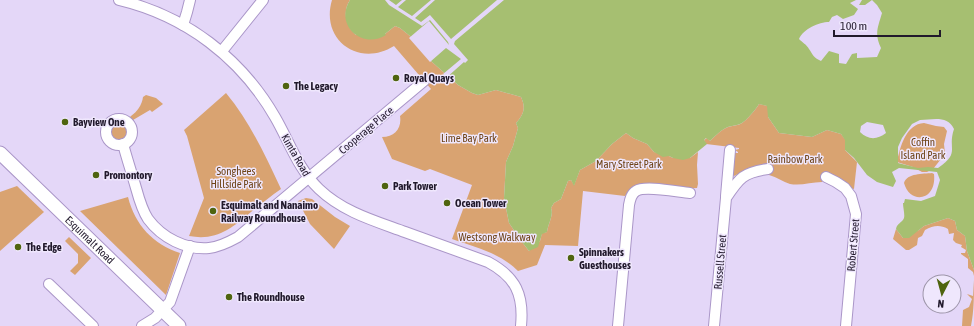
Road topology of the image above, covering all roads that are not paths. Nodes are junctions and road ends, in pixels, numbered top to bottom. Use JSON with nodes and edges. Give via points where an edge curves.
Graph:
{"nodes":[{"id":1,"x":120,"y":0,"type":"edge"},
{"id":2,"x":190,"y":0,"type":"edge"},
{"id":3,"x":263,"y":0,"type":"edge"},
{"id":4,"x":183,"y":25,"type":"junction"},
{"id":5,"x":222,"y":51,"type":"junction"},
{"id":6,"x":424,"y":81,"type":"dead end"},
{"id":7,"x":123,"y":144,"type":"dead end"},
{"id":8,"x":730,"y":150,"type":"dead end"},
{"id":9,"x":0,"y":153,"type":"edge"},
{"id":10,"x":768,"y":169,"type":"dead end"},
{"id":11,"x":826,"y":177,"type":"dead end"},
{"id":12,"x":309,"y":178,"type":"junction"},
{"id":13,"x":690,"y":193,"type":"dead end"},
{"id":14,"x":726,"y":198,"type":"junction"},
{"id":15,"x":190,"y":246,"type":"junction"},
{"id":16,"x":49,"y":284,"type":"dead end"},
{"id":17,"x":163,"y":310,"type":"junction"},
{"id":18,"x":93,"y":326,"type":"edge"},
{"id":19,"x":142,"y":326,"type":"edge"},
{"id":20,"x":179,"y":326,"type":"edge"},
{"id":21,"x":521,"y":326,"type":"edge"},
{"id":22,"x":618,"y":326,"type":"edge"},
{"id":23,"x":714,"y":326,"type":"edge"},
{"id":24,"x":846,"y":326,"type":"edge"}],
"edges":[{"from":1,"to":4,"type":"street","name":"Kimta Road"},
{"from":2,"to":4,"type":"street"},
{"from":3,"to":5,"type":"street"},
{"from":4,"to":5,"type":"street","name":"Kimta Road"},
{"from":5,"to":12,"type":"street","name":"Kimta Road","via":[[264,99]]},
{"from":6,"to":12,"type":"street","name":"Cooperage Place"},
{"from":7,"to":15,"type":"street","name":"Cooperage Place","via":[[148,219],[169,238]]},
{"from":8,"to":14,"type":"street","name":"Russell Street"},
{"from":9,"to":17,"type":"main road","name":"Esquimalt Road"},
{"from":10,"to":14,"type":"street","name":"Russell Street","via":[[744,176],[736,182]]},
{"from":11,"to":24,"type":"street","name":"Robert Street","via":[[845,188],[851,196],[856,214]]},
{"from":12,"to":15,"type":"street","name":"Cooperage Place","via":[[238,237],[210,248]]},
{"from":12,"to":21,"type":"street","name":"Kimta Road","via":[[329,198],[355,214],[492,264],[502,270],[517,289],[521,301]]},
{"from":13,"to":22,"type":"street","via":[[647,188],[632,194]]},
{"from":14,"to":23,"type":"street","name":"Russell Street"},
{"from":15,"to":17,"type":"street","via":[[170,302]]},
{"from":16,"to":18,"type":"street"},
{"from":17,"to":19,"type":"street"},
{"from":17,"to":20,"type":"main road","name":"Esquimalt Road"}]}
